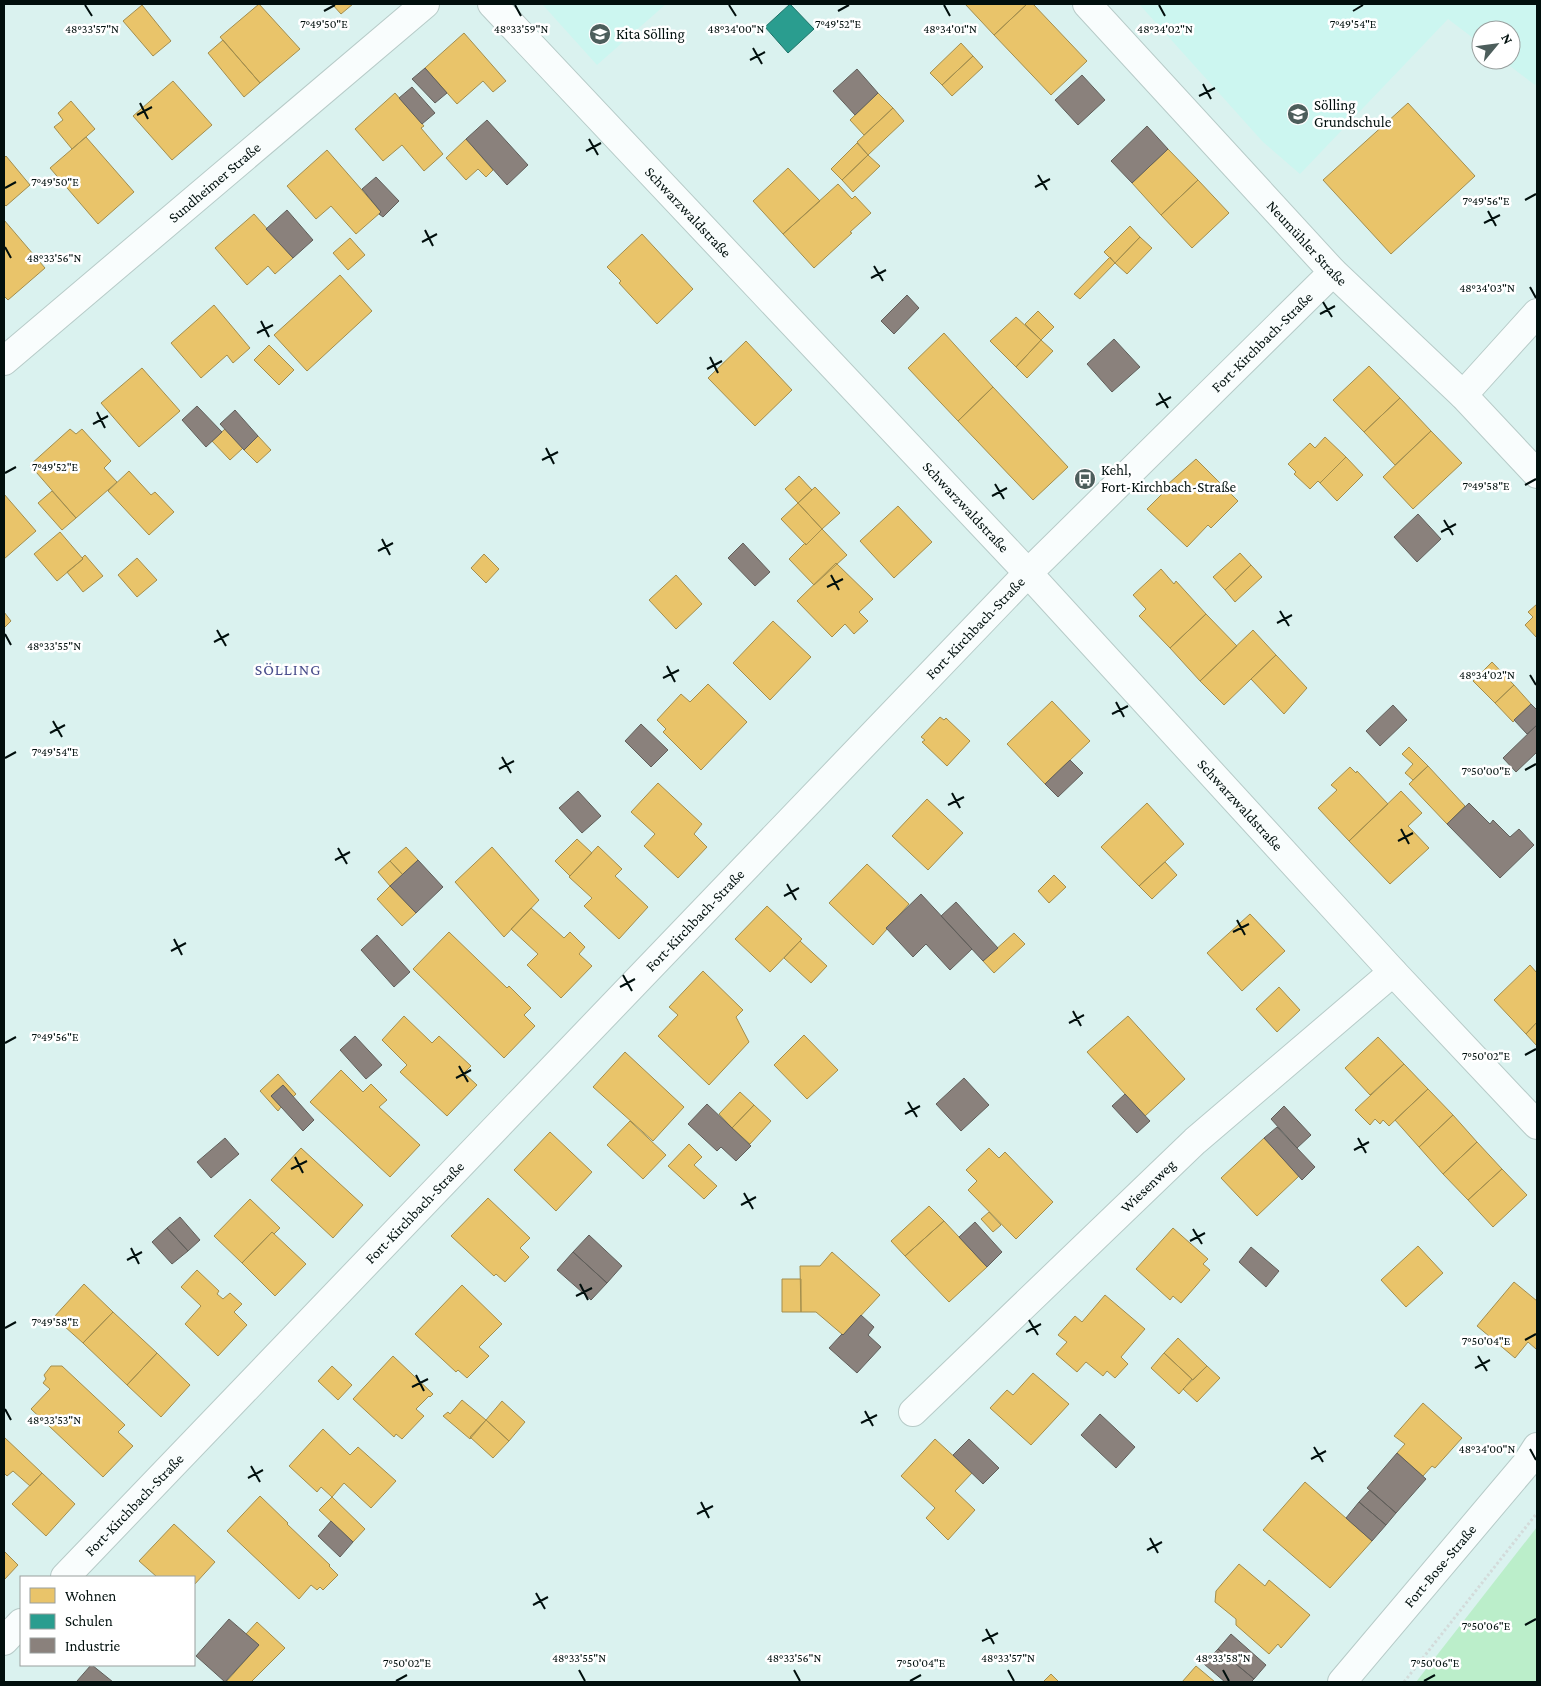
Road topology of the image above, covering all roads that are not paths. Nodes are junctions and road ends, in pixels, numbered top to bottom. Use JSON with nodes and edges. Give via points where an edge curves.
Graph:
{"nodes":[{"id":1,"x":424,"y":4,"type":"edge"},
{"id":2,"x":492,"y":4,"type":"edge"},
{"id":3,"x":1087,"y":4,"type":"edge"},
{"id":4,"x":1333,"y":272,"type":"junction"},
{"id":5,"x":1537,"y":313,"type":"edge"},
{"id":6,"x":4,"y":361,"type":"edge"},
{"id":7,"x":1463,"y":395,"type":"junction"},
{"id":8,"x":1537,"y":474,"type":"edge"},
{"id":9,"x":1028,"y":573,"type":"junction"},
{"id":10,"x":1394,"y":972,"type":"junction"},
{"id":11,"x":1537,"y":1125,"type":"edge"},
{"id":12,"x":913,"y":1412,"type":"dead end"},
{"id":13,"x":1537,"y":1447,"type":"edge"},
{"id":14,"x":66,"y":1576,"type":"edge"},
{"id":15,"x":20,"y":1624,"type":"edge"},
{"id":16,"x":4,"y":1641,"type":"edge"},
{"id":17,"x":1342,"y":1682,"type":"edge"}],
"edges":[{"from":1,"to":6,"type":"street","name":"Sundheimer Straße"},
{"from":2,"to":9,"type":"street","name":"Schwarzwaldstraße"},
{"from":3,"to":4,"type":"street","name":"Neumühler Straße"},
{"from":4,"to":7,"type":"street","name":"Neumühler Straße"},
{"from":4,"to":9,"type":"street","name":"Fort-Kirchbach-Straße"},
{"from":5,"to":7,"type":"street"},
{"from":7,"to":8,"type":"street","name":"Neumühler Straße"},
{"from":9,"to":10,"type":"street","name":"Schwarzwaldstraße"},
{"from":9,"to":14,"type":"street","name":"Fort-Kirchbach-Straße"},
{"from":10,"to":11,"type":"street","name":"Schwarzwaldstraße"},
{"from":10,"to":12,"type":"street","name":"Wiesenweg","via":[[1195,1141]]},
{"from":13,"to":17,"type":"street","name":"Fort-Bose-Straße"},
{"from":15,"to":16,"type":"street"}]}
